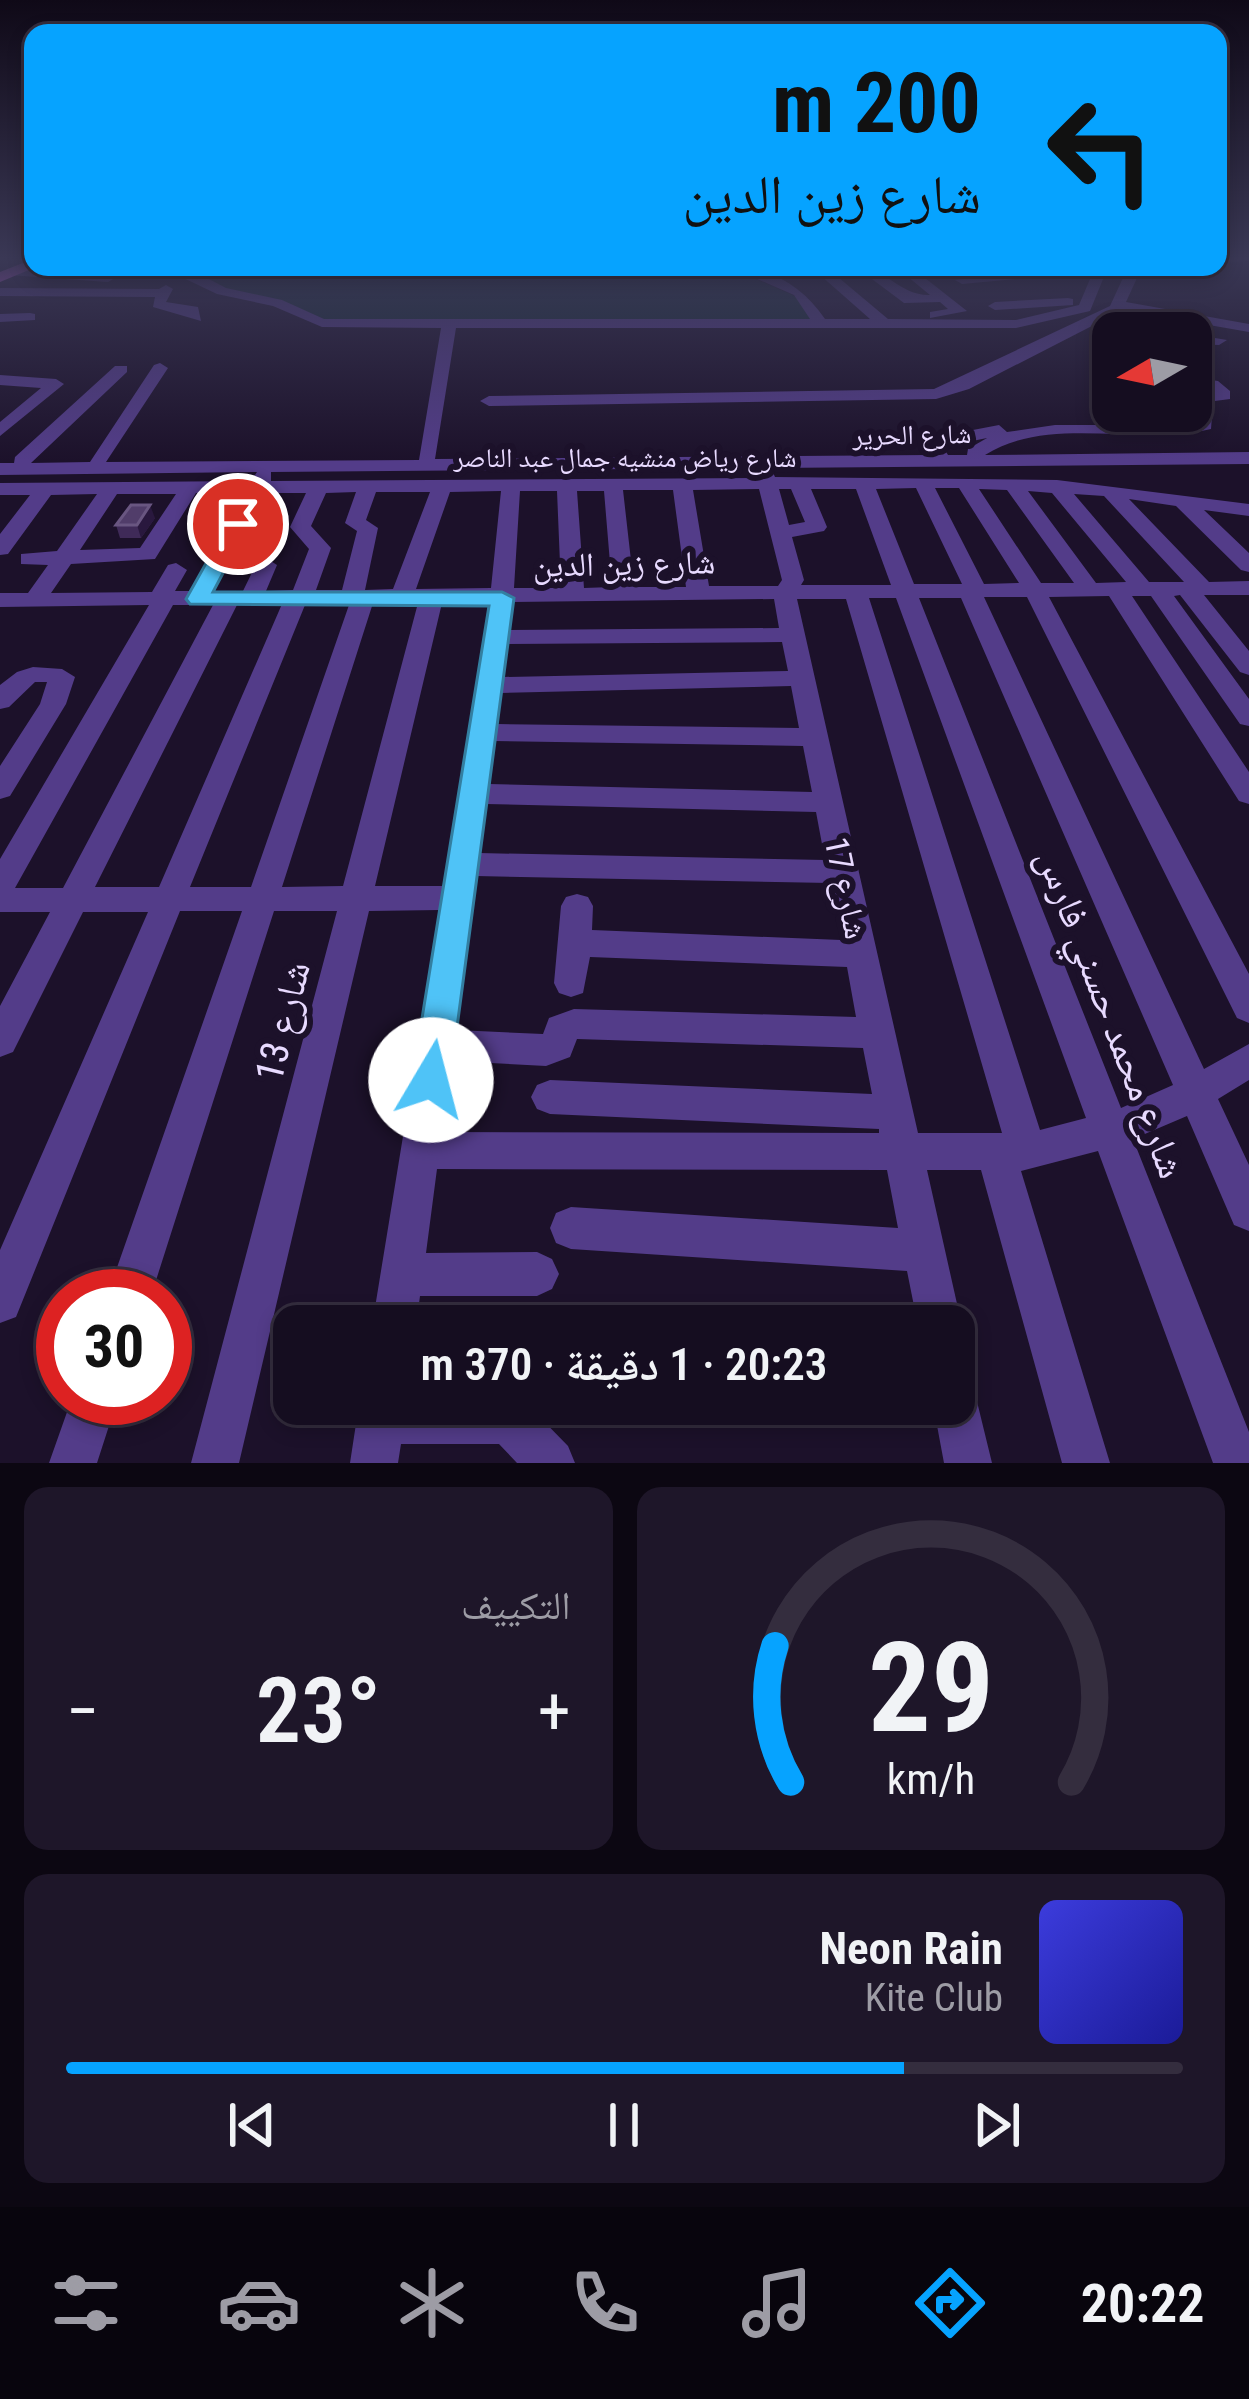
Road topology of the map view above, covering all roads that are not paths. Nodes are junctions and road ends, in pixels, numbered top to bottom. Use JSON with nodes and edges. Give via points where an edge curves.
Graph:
{"nodes":[{"id":1,"x":449,"y":324,"type":"edge"},
{"id":2,"x":1083,"y":324,"type":"edge"},
{"id":3,"x":1219,"y":340,"type":"dead end"},
{"id":4,"x":1212,"y":341,"type":"edge"},
{"id":5,"x":10,"y":381,"type":"edge"},
{"id":6,"x":0,"y":394,"type":"edge"},
{"id":7,"x":489,"y":401,"type":"dead end"},
{"id":8,"x":1092,"y":414,"type":"edge"},
{"id":9,"x":0,"y":431,"type":"edge"},
{"id":10,"x":1092,"y":431,"type":"edge"},
{"id":11,"x":976,"y":453,"type":"junction"},
{"id":12,"x":1249,"y":454,"type":"edge"},
{"id":13,"x":940,"y":457,"type":"junction"},
{"id":14,"x":98,"y":460,"type":"junction"},
{"id":15,"x":22,"y":461,"type":"junction"},
{"id":16,"x":0,"y":465,"type":"edge"},
{"id":17,"x":511,"y":469,"type":"junction"},
{"id":18,"x":416,"y":470,"type":"junction"},
{"id":19,"x":772,"y":472,"type":"junction"},
{"id":20,"x":471,"y":475,"type":"junction"},
{"id":21,"x":264,"y":477,"type":"junction"},
{"id":22,"x":45,"y":482,"type":"junction"},
{"id":23,"x":965,"y":482,"type":"junction"},
{"id":24,"x":923,"y":483,"type":"junction"},
{"id":25,"x":864,"y":484,"type":"junction"},
{"id":26,"x":1012,"y":484,"type":"junction"},
{"id":27,"x":369,"y":485,"type":"junction"},
{"id":28,"x":442,"y":485,"type":"junction"},
{"id":29,"x":567,"y":485,"type":"junction"},
{"id":30,"x":613,"y":485,"type":"junction"},
{"id":31,"x":682,"y":485,"type":"junction"},
{"id":32,"x":319,"y":486,"type":"junction"},
{"id":33,"x":1057,"y":486,"type":"junction"},
{"id":34,"x":190,"y":487,"type":"junction"},
{"id":35,"x":111,"y":488,"type":"junction"},
{"id":36,"x":0,"y":489,"type":"edge"},
{"id":37,"x":1110,"y":490,"type":"junction"},
{"id":38,"x":1184,"y":501,"type":"junction"},
{"id":39,"x":1249,"y":510,"type":"edge"},
{"id":40,"x":1102,"y":540,"type":"junction"},
{"id":41,"x":1055,"y":543,"type":"junction"},
{"id":42,"x":0,"y":549,"type":"edge"},
{"id":43,"x":104,"y":556,"type":"junction"},
{"id":44,"x":64,"y":558,"type":"junction"},
{"id":45,"x":29,"y":559,"type":"dead end"},
{"id":46,"x":266,"y":565,"type":"dead end"},
{"id":47,"x":176,"y":570,"type":"dead end"},
{"id":48,"x":1249,"y":583,"type":"edge"},
{"id":49,"x":1127,"y":590,"type":"junction"},
{"id":50,"x":1196,"y":590,"type":"junction"},
{"id":51,"x":1035,"y":591,"type":"junction"},
{"id":52,"x":856,"y":592,"type":"junction"},
{"id":53,"x":908,"y":592,"type":"junction"},
{"id":54,"x":974,"y":592,"type":"junction"},
{"id":55,"x":784,"y":593,"type":"junction"},
{"id":56,"x":699,"y":595,"type":"junction"},
{"id":57,"x":624,"y":596,"type":"junction"},
{"id":58,"x":573,"y":597,"type":"junction"},
{"id":59,"x":502,"y":598,"type":"junction"},
{"id":60,"x":226,"y":599,"type":"junction"},
{"id":61,"x":299,"y":599,"type":"junction"},
{"id":62,"x":357,"y":599,"type":"junction"},
{"id":63,"x":416,"y":599,"type":"junction"},
{"id":64,"x":0,"y":600,"type":"edge"},
{"id":65,"x":35,"y":600,"type":"junction"},
{"id":66,"x":77,"y":600,"type":"junction"},
{"id":67,"x":162,"y":600,"type":"junction"},
{"id":68,"x":793,"y":635,"type":"junction"},
{"id":69,"x":497,"y":637,"type":"junction"},
{"id":70,"x":1249,"y":668,"type":"edge"},
{"id":71,"x":802,"y":678,"type":"junction"},
{"id":72,"x":490,"y":685,"type":"junction"},
{"id":73,"x":0,"y":701,"type":"edge"},
{"id":74,"x":1249,"y":718,"type":"edge"},
{"id":75,"x":483,"y":732,"type":"junction"},
{"id":76,"x":815,"y":737,"type":"junction"},
{"id":77,"x":0,"y":789,"type":"edge"},
{"id":78,"x":473,"y":794,"type":"junction"},
{"id":79,"x":1249,"y":794,"type":"edge"},
{"id":80,"x":828,"y":802,"type":"junction"},
{"id":81,"x":843,"y":872,"type":"junction"},
{"id":82,"x":460,"y":881,"type":"junction"},
{"id":83,"x":0,"y":886,"type":"edge"},
{"id":84,"x":356,"y":898,"type":"junction"},
{"id":85,"x":169,"y":899,"type":"junction"},
{"id":86,"x":263,"y":899,"type":"junction"},
{"id":87,"x":0,"y":900,"type":"edge"},
{"id":88,"x":73,"y":900,"type":"junction"},
{"id":89,"x":577,"y":906,"type":"dead end"},
{"id":90,"x":574,"y":943,"type":"junction"},
{"id":91,"x":861,"y":955,"type":"junction"},
{"id":92,"x":571,"y":983,"type":"dead end"},
{"id":93,"x":1248,"y":1005,"type":"edge"},
{"id":94,"x":878,"y":1033,"type":"junction"},
{"id":95,"x":0,"y":1041,"type":"edge"},
{"id":96,"x":436,"y":1046,"type":"junction"},
{"id":97,"x":1249,"y":1060,"type":"edge"},
{"id":98,"x":1198,"y":1096,"type":"junction"},
{"id":99,"x":550,"y":1097,"type":"dead end"},
{"id":100,"x":894,"y":1112,"type":"junction"},
{"id":101,"x":1112,"y":1132,"type":"junction"},
{"id":102,"x":421,"y":1150,"type":"junction"},
{"id":103,"x":1012,"y":1152,"type":"junction"},
{"id":104,"x":903,"y":1154,"type":"junction"},
{"id":105,"x":1249,"y":1211,"type":"edge"},
{"id":106,"x":571,"y":1228,"type":"dead end"},
{"id":107,"x":924,"y":1251,"type":"junction"},
{"id":108,"x":138,"y":1269,"type":"edge"},
{"id":109,"x":537,"y":1274,"type":"dead end"},
{"id":110,"x":402,"y":1276,"type":"junction"},
{"id":111,"x":0,"y":1301,"type":"edge"},
{"id":112,"x":397,"y":1305,"type":"edge"},
{"id":113,"x":936,"y":1305,"type":"edge"},
{"id":114,"x":86,"y":1425,"type":"edge"},
{"id":115,"x":960,"y":1425,"type":"edge"},
{"id":116,"x":379,"y":1429,"type":"edge"},
{"id":117,"x":73,"y":1463,"type":"edge"},
{"id":118,"x":215,"y":1463,"type":"edge"},
{"id":119,"x":551,"y":1463,"type":"edge"},
{"id":120,"x":968,"y":1463,"type":"edge"},
{"id":121,"x":1087,"y":1463,"type":"edge"},
{"id":122,"x":1237,"y":1463,"type":"edge"}],
"edges":[{"from":1,"to":18,"type":"street"},
{"from":2,"to":7,"type":"street","via":[[936,394]]},
{"from":3,"to":4,"type":"street"},
{"from":5,"to":6,"type":"street"},
{"from":5,"to":9,"type":"street","via":[[56,384]]},
{"from":8,"to":13,"type":"street","via":[[937,442]]},
{"from":10,"to":11,"type":"street","via":[[1047,432]]},
{"from":11,"to":12,"type":"street","name":"شارع الحرير"},
{"from":11,"to":13,"type":"street","name":"شارع الحرير"},
{"from":12,"to":13,"type":"street","name":"شارع الحرير"},
{"from":13,"to":19,"type":"street","name":"شارع الحرير"},
{"from":14,"to":15,"type":"street","name":"شارع الحرير"},
{"from":14,"to":15,"type":"street","via":[[155,375],[113,376]]},
{"from":14,"to":18,"type":"street","name":"شارع الحرير"},
{"from":15,"to":16,"type":"street","name":"شارع الحرير"},
{"from":16,"to":22,"type":"street","name":"شارع الحرير"},
{"from":17,"to":18,"type":"street","name":"شارع الحرير"},
{"from":17,"to":19,"type":"street","name":"شارع الحرير","via":[[537,461]]},
{"from":17,"to":20,"type":"street","name":"شارع رياض منشيه جمال عبد الناصر"},
{"from":17,"to":29,"type":"street","name":"شارع رياض منشيه جمال عبد الناصر"},
{"from":17,"to":59,"type":"street"},
{"from":18,"to":20,"type":"street","name":"شارع الحرير"},
{"from":18,"to":21,"type":"street","name":"شارع الحرير"},
{"from":18,"to":27,"type":"street","name":"شارع رياض منشيه جمال عبد الناصر"},
{"from":18,"to":28,"type":"street","name":"شارع رياض منشيه جمال عبد الناصر"},
{"from":19,"to":25,"type":"street","name":"شارع رياض منشيه جمال عبد الناصر"},
{"from":19,"to":31,"type":"street","name":"شارع رياض منشيه جمال عبد الناصر"},
{"from":19,"to":55,"type":"street","name":"شارع 17","via":[[794,580]]},
{"from":20,"to":28,"type":"street","name":"شارع رياض منشيه جمال عبد الناصر"},
{"from":21,"to":22,"type":"street","name":"شارع الحرير"},
{"from":21,"to":32,"type":"street","name":"شارع رياض منشيه جمال عبد الناصر"},
{"from":21,"to":34,"type":"street","name":"شارع رياض منشيه جمال عبد الناصر"},
{"from":21,"to":60,"type":"street"},
{"from":22,"to":35,"type":"street","name":"شارع رياض منشيه جمال عبد الناصر"},
{"from":22,"to":36,"type":"street","name":"شارع رياض منشيه جمال عبد الناصر"},
{"from":22,"to":42,"type":"street"},
{"from":23,"to":24,"type":"street","name":"شارع رياض منشيه جمال عبد الناصر"},
{"from":23,"to":26,"type":"street","name":"شارع رياض منشيه جمال عبد الناصر"},
{"from":23,"to":51,"type":"street"},
{"from":24,"to":25,"type":"street","name":"شارع رياض منشيه جمال عبد الناصر"},
{"from":24,"to":54,"type":"street"},
{"from":25,"to":53,"type":"street","name":"شارع محمد حسني فارس"},
{"from":26,"to":33,"type":"street","name":"شارع رياض منشيه جمال عبد الناصر"},
{"from":26,"to":41,"type":"street"},
{"from":27,"to":32,"type":"street","name":"شارع رياض منشيه جمال عبد الناصر"},
{"from":27,"to":62,"type":"street","via":[[355,523],[368,528]]},
{"from":28,"to":63,"type":"street","name":"شارع 13","via":[[412,560]]},
{"from":29,"to":30,"type":"street","name":"شارع رياض منشيه جمال عبد الناصر"},
{"from":29,"to":58,"type":"street"},
{"from":30,"to":31,"type":"street","name":"شارع رياض منشيه جمال عبد الناصر"},
{"from":30,"to":57,"type":"street"},
{"from":31,"to":56,"type":"street"},
{"from":32,"to":61,"type":"street","via":[[300,527],[320,548]]},
{"from":33,"to":37,"type":"street","name":"شارع رياض منشيه جمال عبد الناصر"},
{"from":33,"to":40,"type":"street"},
{"from":34,"to":35,"type":"street","name":"شارع رياض منشيه جمال عبد الناصر"},
{"from":34,"to":43,"type":"street","via":[[148,553]]},
{"from":35,"to":44,"type":"street"},
{"from":37,"to":38,"type":"street","name":"شارع رياض منشيه جمال عبد الناصر"},
{"from":37,"to":50,"type":"street"},
{"from":38,"to":39,"type":"street","name":"شارع رياض منشيه جمال عبد الناصر"},
{"from":38,"to":48,"type":"street"},
{"from":40,"to":41,"type":"street"},
{"from":40,"to":49,"type":"street"},
{"from":41,"to":49,"type":"street"},
{"from":43,"to":44,"type":"street"},
{"from":43,"to":66,"type":"street"},
{"from":44,"to":45,"type":"street"},
{"from":44,"to":65,"type":"street"},
{"from":46,"to":60,"type":"street"},
{"from":47,"to":67,"type":"street"},
{"from":48,"to":50,"type":"street","name":"شارع زين الدين"},
{"from":49,"to":50,"type":"street","name":"شارع زين الدين"},
{"from":49,"to":51,"type":"street","name":"شارع زين الدين"},
{"from":49,"to":74,"type":"street"},
{"from":49,"to":79,"type":"street"},
{"from":50,"to":70,"type":"street"},
{"from":51,"to":54,"type":"street","name":"شارع زين الدين"},
{"from":51,"to":93,"type":"street"},
{"from":52,"to":53,"type":"street","name":"شارع زين الدين"},
{"from":52,"to":55,"type":"street","name":"شارع زين الدين"},
{"from":52,"to":103,"type":"street"},
{"from":53,"to":54,"type":"street","name":"شارع زين الدين"},
{"from":53,"to":101,"type":"street","name":"شارع محمد حسني فارس"},
{"from":54,"to":98,"type":"street"},
{"from":55,"to":56,"type":"street","name":"شارع زين الدين"},
{"from":55,"to":68,"type":"street","name":"شارع 17"},
{"from":56,"to":57,"type":"street","name":"شارع زين الدين"},
{"from":57,"to":58,"type":"street","name":"شارع زين الدين"},
{"from":58,"to":59,"type":"street","name":"شارع زين الدين"},
{"from":59,"to":63,"type":"street","name":"شارع زين الدين"},
{"from":59,"to":69,"type":"street"},
{"from":60,"to":61,"type":"street","name":"شارع زين الدين"},
{"from":60,"to":67,"type":"street","name":"شارع زين الدين"},
{"from":60,"to":88,"type":"street"},
{"from":61,"to":62,"type":"street","name":"شارع زين الدين"},
{"from":61,"to":85,"type":"street"},
{"from":62,"to":63,"type":"street","name":"شارع زين الدين"},
{"from":62,"to":86,"type":"street"},
{"from":63,"to":84,"type":"street","name":"شارع 13"},
{"from":64,"to":65,"type":"street","name":"شارع زين الدين"},
{"from":65,"to":66,"type":"street","name":"شارع زين الدين"},
{"from":66,"to":67,"type":"street","name":"شارع زين الدين"},
{"from":67,"to":83,"type":"street"},
{"from":68,"to":69,"type":"street"},
{"from":68,"to":71,"type":"street","name":"شارع 17"},
{"from":69,"to":72,"type":"street"},
{"from":71,"to":72,"type":"street"},
{"from":71,"to":76,"type":"street","name":"شارع 17"},
{"from":72,"to":75,"type":"street"},
{"from":73,"to":77,"type":"street","via":[[19,677],[62,677]]},
{"from":75,"to":76,"type":"street"},
{"from":75,"to":78,"type":"street"},
{"from":76,"to":80,"type":"street","name":"شارع 17"},
{"from":78,"to":80,"type":"street"},
{"from":78,"to":82,"type":"street"},
{"from":80,"to":81,"type":"street","name":"شارع 17"},
{"from":81,"to":82,"type":"street"},
{"from":81,"to":91,"type":"street","name":"شارع 17"},
{"from":82,"to":84,"type":"street"},
{"from":82,"to":96,"type":"street"},
{"from":84,"to":86,"type":"street"},
{"from":84,"to":118,"type":"street","name":"شارع 13"},
{"from":85,"to":86,"type":"street"},
{"from":85,"to":88,"type":"street"},
{"from":85,"to":111,"type":"street"},
{"from":86,"to":108,"type":"street"},
{"from":87,"to":88,"type":"street"},
{"from":88,"to":95,"type":"street"},
{"from":89,"to":90,"type":"street"},
{"from":90,"to":91,"type":"street"},
{"from":90,"to":92,"type":"street"},
{"from":91,"to":94,"type":"street","name":"شارع 17"},
{"from":94,"to":96,"type":"street","via":[[574,1024],[546,1050]]},
{"from":94,"to":100,"type":"street","name":"شارع 17"},
{"from":96,"to":102,"type":"street"},
{"from":97,"to":98,"type":"street"},
{"from":98,"to":101,"type":"street"},
{"from":98,"to":105,"type":"street"},
{"from":99,"to":100,"type":"street"},
{"from":100,"to":104,"type":"street","name":"شارع 17"},
{"from":101,"to":103,"type":"street"},
{"from":101,"to":122,"type":"street","name":"شارع محمد حسني فارس"},
{"from":102,"to":104,"type":"street"},
{"from":102,"to":110,"type":"street"},
{"from":103,"to":104,"type":"street"},
{"from":103,"to":121,"type":"street"},
{"from":104,"to":107,"type":"street","name":"شارع 17"},
{"from":106,"to":107,"type":"street"},
{"from":107,"to":113,"type":"street","name":"شارع 17"},
{"from":109,"to":110,"type":"street"},
{"from":110,"to":112,"type":"street"},
{"from":114,"to":117,"type":"street"},
{"from":115,"to":120,"type":"street"},
{"from":116,"to":119,"type":"street","via":[[509,1420]]}]}
